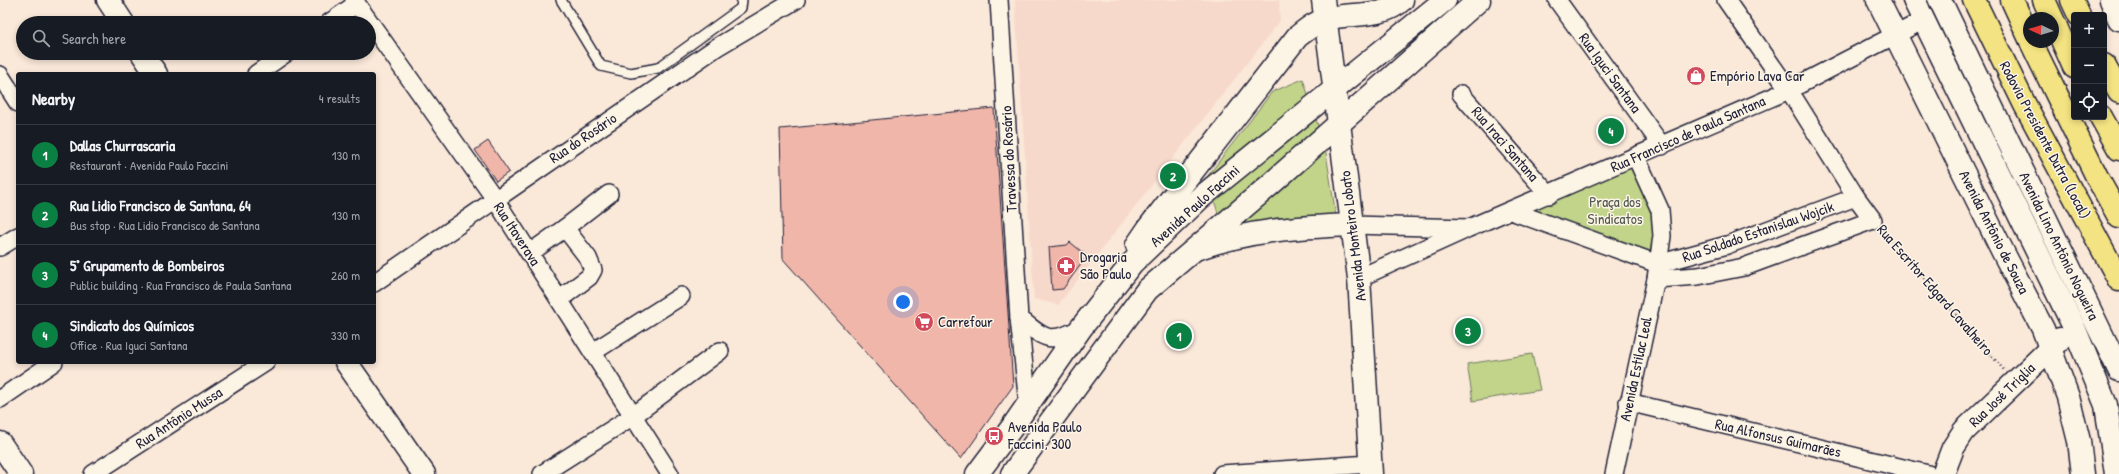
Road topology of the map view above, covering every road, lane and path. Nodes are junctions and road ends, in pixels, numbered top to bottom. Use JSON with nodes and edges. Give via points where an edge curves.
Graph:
{"nodes":[{"id":1,"x":108,"y":0,"type":"edge"},
{"id":2,"x":561,"y":0,"type":"edge"},
{"id":3,"x":742,"y":0,"type":"edge"},
{"id":4,"x":796,"y":0,"type":"edge"},
{"id":5,"x":999,"y":0,"type":"edge"},
{"id":6,"x":1402,"y":0,"type":"edge"},
{"id":7,"x":1445,"y":0,"type":"edge"},
{"id":8,"x":1478,"y":0,"type":"edge"},
{"id":9,"x":1557,"y":0,"type":"edge"},
{"id":10,"x":1726,"y":0,"type":"edge"},
{"id":11,"x":1878,"y":0,"type":"edge"},
{"id":12,"x":1914,"y":0,"type":"edge"},
{"id":13,"x":1940,"y":0,"type":"edge"},
{"id":14,"x":1974,"y":0,"type":"edge"},
{"id":15,"x":2012,"y":0,"type":"edge"},
{"id":16,"x":2044,"y":0,"type":"edge"},
{"id":17,"x":2072,"y":0,"type":"edge"},
{"id":18,"x":2111,"y":0,"type":"edge"},
{"id":19,"x":355,"y":2,"type":"edge"},
{"id":20,"x":1325,"y":9,"type":"edge"},
{"id":21,"x":2050,"y":12,"type":"edge"},
{"id":22,"x":2078,"y":12,"type":"edge"},
{"id":23,"x":118,"y":16,"type":"edge"},
{"id":24,"x":338,"y":16,"type":"edge"},
{"id":25,"x":365,"y":16,"type":"edge"},
{"id":26,"x":2119,"y":19,"type":"edge"},
{"id":27,"x":1924,"y":20,"type":"junction"},
{"id":28,"x":2023,"y":24,"type":"edge"},
{"id":29,"x":376,"y":32,"type":"edge"},
{"id":30,"x":2059,"y":33,"type":"edge"},
{"id":31,"x":1895,"y":35,"type":"junction"},
{"id":32,"x":2034,"y":48,"type":"edge"},
{"id":33,"x":147,"y":60,"type":"edge"},
{"id":34,"x":276,"y":60,"type":"edge"},
{"id":35,"x":2071,"y":60,"type":"edge"},
{"id":36,"x":2107,"y":70,"type":"edge"},
{"id":37,"x":155,"y":72,"type":"edge"},
{"id":38,"x":259,"y":72,"type":"edge"},
{"id":39,"x":0,"y":75,"type":"edge"},
{"id":40,"x":1335,"y":89,"type":"junction"},
{"id":41,"x":1789,"y":90,"type":"junction"},
{"id":42,"x":2119,"y":92,"type":"edge"},
{"id":43,"x":1461,"y":94,"type":"dead end"},
{"id":44,"x":16,"y":100,"type":"edge"},
{"id":45,"x":2103,"y":120,"type":"edge"},
{"id":46,"x":1339,"y":123,"type":"junction"},
{"id":47,"x":1662,"y":146,"type":"junction"},
{"id":48,"x":2119,"y":149,"type":"edge"},
{"id":49,"x":1636,"y":157,"type":"junction"},
{"id":50,"x":609,"y":194,"type":"dead end"},
{"id":51,"x":1549,"y":195,"type":"junction"},
{"id":52,"x":1856,"y":198,"type":"junction"},
{"id":53,"x":495,"y":199,"type":"junction"},
{"id":54,"x":1511,"y":211,"type":"junction"},
{"id":55,"x":2119,"y":217,"type":"edge"},
{"id":56,"x":1873,"y":220,"type":"junction"},
{"id":57,"x":1352,"y":225,"type":"junction"},
{"id":58,"x":565,"y":228,"type":"junction"},
{"id":59,"x":1469,"y":228,"type":"junction"},
{"id":60,"x":16,"y":237,"type":"edge"},
{"id":61,"x":0,"y":247,"type":"edge"},
{"id":62,"x":1190,"y":252,"type":"junction"},
{"id":63,"x":530,"y":253,"type":"junction"},
{"id":64,"x":1132,"y":263,"type":"junction"},
{"id":65,"x":1657,"y":272,"type":"junction"},
{"id":66,"x":1359,"y":278,"type":"junction"},
{"id":67,"x":2119,"y":280,"type":"edge"},
{"id":68,"x":376,"y":282,"type":"edge"},
{"id":69,"x":681,"y":296,"type":"dead end"},
{"id":70,"x":560,"y":299,"type":"junction"},
{"id":71,"x":1019,"y":318,"type":"junction"},
{"id":72,"x":2073,"y":325,"type":"junction"},
{"id":73,"x":1081,"y":328,"type":"junction"},
{"id":74,"x":2051,"y":349,"type":"junction"},
{"id":75,"x":720,"y":351,"type":"dead end"},
{"id":76,"x":593,"y":352,"type":"junction"},
{"id":77,"x":51,"y":364,"type":"edge"},
{"id":78,"x":263,"y":364,"type":"edge"},
{"id":79,"x":347,"y":364,"type":"edge"},
{"id":80,"x":2119,"y":370,"type":"edge"},
{"id":81,"x":2015,"y":382,"type":"junction"},
{"id":82,"x":0,"y":399,"type":"edge"},
{"id":83,"x":1628,"y":402,"type":"junction"},
{"id":84,"x":1028,"y":405,"type":"junction"},
{"id":85,"x":633,"y":416,"type":"junction"},
{"id":86,"x":1013,"y":426,"type":"junction"},
{"id":87,"x":0,"y":444,"type":"edge"},
{"id":88,"x":1371,"y":469,"type":"edge"},
{"id":89,"x":21,"y":474,"type":"edge"},
{"id":90,"x":93,"y":474,"type":"edge"},
{"id":91,"x":424,"y":474,"type":"edge"},
{"id":92,"x":542,"y":474,"type":"edge"},
{"id":93,"x":670,"y":474,"type":"edge"},
{"id":94,"x":977,"y":474,"type":"edge"},
{"id":95,"x":999,"y":474,"type":"edge"},
{"id":96,"x":1012,"y":474,"type":"edge"},
{"id":97,"x":1222,"y":474,"type":"edge"},
{"id":98,"x":1614,"y":474,"type":"edge"},
{"id":99,"x":1928,"y":474,"type":"edge"},
{"id":100,"x":1943,"y":474,"type":"edge"},
{"id":101,"x":2083,"y":474,"type":"edge"},
{"id":102,"x":2116,"y":474,"type":"edge"}],
"edges":[{"from":1,"to":23,"type":"main road"},
{"from":2,"to":3,"type":"lane","via":[[601,66],[631,73],[658,68],[741,8]]},
{"from":4,"to":53,"type":"street","name":"Rua do Rosário","via":[[717,47]]},
{"from":5,"to":71,"type":"street","name":"Travessa do Rosário"},
{"from":6,"to":20,"type":"main road","via":[[1384,11]]},
{"from":7,"to":40,"type":"main road","name":"Avenida Paulo Faccini"},
{"from":8,"to":46,"type":"main road","name":"Avenida Paulo Faccini"},
{"from":9,"to":47,"type":"street","name":"Rua Iguci Santana"},
{"from":10,"to":41,"type":"street","name":"Rua Escritor Edgard Cavalheiro"},
{"from":11,"to":31,"type":"main road","name":"Avenida Antônio de Souza"},
{"from":12,"to":27,"type":"main road","name":"Avenida Antônio de Souza"},
{"from":13,"to":80,"type":"main road","name":"Avenida Lino Antônio Nogueira","bridge":true},
{"from":14,"to":67,"type":"highway","name":"Rodovia Presidente Dutra (Local)","via":[[2024,103]]},
{"from":15,"to":28,"type":"highway"},
{"from":16,"to":21,"type":"highway"},
{"from":17,"to":22,"type":"highway"},
{"from":18,"to":26,"type":"main road"},
{"from":19,"to":24,"type":"street"},
{"from":19,"to":25,"type":"street","name":"Rua Itaverava"},
{"from":20,"to":40,"type":"main road","name":"Avenida Monteiro Lobato"},
{"from":20,"to":64,"type":"main road","via":[[1314,24],[1298,37],[1144,234],[1134,252]]},
{"from":27,"to":31,"type":"street","name":"Rua Francisco de Paula Santana"},
{"from":27,"to":72,"type":"main road","name":"Avenida Antônio de Souza"},
{"from":29,"to":53,"type":"street","name":"Rua Itaverava"},
{"from":30,"to":35,"type":"highway"},
{"from":31,"to":41,"type":"street","name":"Rua Francisco de Paula Santana"},
{"from":31,"to":74,"type":"main road","name":"Avenida Antônio de Souza"},
{"from":32,"to":55,"type":"highway"},
{"from":33,"to":37,"type":"main road"},
{"from":34,"to":38,"type":"street"},
{"from":36,"to":42,"type":"highway"},
{"from":39,"to":44,"type":"street"},
{"from":40,"to":46,"type":"main road","name":"Avenida Monteiro Lobato"},
{"from":40,"to":64,"type":"main road","name":"Avenida Paulo Faccini","via":[[1200,198]]},
{"from":41,"to":47,"type":"street","name":"Rua Francisco de Paula Santana"},
{"from":41,"to":52,"type":"street","name":"Rua Escritor Edgard Cavalheiro"},
{"from":43,"to":51,"type":"street","name":"Rua Iraci Santana"},
{"from":45,"to":48,"type":"highway"},
{"from":46,"to":57,"type":"main road","name":"Avenida Monteiro Lobato"},
{"from":46,"to":62,"type":"main road","name":"Avenida Paulo Faccini"},
{"from":47,"to":49,"type":"street","name":"Rua Francisco de Paula Santana"},
{"from":49,"to":51,"type":"street","name":"Rua Francisco de Paula Santana"},
{"from":49,"to":65,"type":"street","name":"Avenida Estilac Leal","via":[[1660,210],[1662,236]]},
{"from":50,"to":58,"type":"street"},
{"from":51,"to":54,"type":"street","name":"Rua Francisco de Paula Santana"},
{"from":52,"to":56,"type":"street","name":"Rua Escritor Edgard Cavalheiro"},
{"from":52,"to":65,"type":"street","name":"Rua Soldado Estanislau Wojcik"},
{"from":53,"to":63,"type":"street","name":"Rua Itaverava"},
{"from":53,"to":68,"type":"street","name":"Rua do Rosário"},
{"from":54,"to":59,"type":"street","name":"Rua Francisco de Paula Santana"},
{"from":54,"to":65,"type":"street"},
{"from":56,"to":65,"type":"street","name":"Rua Soldado Estanislau Wojcik","via":[[1744,267],[1698,276]]},
{"from":56,"to":81,"type":"path","name":"Rua Escritor Edgard Cavalheiro"},
{"from":57,"to":59,"type":"street","name":"Rua Francisco de Paula Santana"},
{"from":57,"to":62,"type":"main road","via":[[1268,231],[1234,238]]},
{"from":57,"to":66,"type":"main road","name":"Avenida Monteiro Lobato"},
{"from":58,"to":63,"type":"street"},
{"from":58,"to":70,"type":"street","via":[[588,258],[593,270],[589,277]]},
{"from":59,"to":66,"type":"street","name":"Rua Francisco de Paula Santana"},
{"from":60,"to":61,"type":"street"},
{"from":62,"to":96,"type":"main road","name":"Avenida Paulo Faccini","via":[[1147,290]]},
{"from":63,"to":70,"type":"street","name":"Rua Itaverava"},
{"from":64,"to":73,"type":"main road","name":"Avenida Paulo Faccini"},
{"from":65,"to":83,"type":"street","name":"Avenida Estilac Leal"},
{"from":66,"to":88,"type":"main road","name":"Avenida Monteiro Lobato"},
{"from":69,"to":76,"type":"street"},
{"from":70,"to":76,"type":"street","name":"Rua Itaverava"},
{"from":71,"to":73,"type":"street","via":[[1039,335],[1048,338],[1066,335]]},
{"from":71,"to":84,"type":"street","name":"Travessa do Rosário"},
{"from":72,"to":74,"type":"main road","name":"Rua José Triglia"},
{"from":72,"to":102,"type":"main road","name":"Avenida Antônio de Souza","via":[[2106,405]]},
{"from":73,"to":84,"type":"main road","name":"Avenida Paulo Faccini"},
{"from":74,"to":81,"type":"main road","name":"Rua José Triglia"},
{"from":74,"to":101,"type":"main road","name":"Avenida Antônio de Souza","via":[[2068,397]]},
{"from":75,"to":85,"type":"street"},
{"from":76,"to":85,"type":"street","name":"Rua Itaverava"},
{"from":77,"to":82,"type":"street"},
{"from":78,"to":90,"type":"street","name":"Rua Antônio Mussa"},
{"from":79,"to":91,"type":"main road"},
{"from":81,"to":100,"type":"main road","name":"Rua José Triglia","via":[[1964,431],[1953,448]]},
{"from":83,"to":98,"type":"street","name":"Avenida Estilac Leal"},
{"from":83,"to":99,"type":"street","name":"Rua Alfonsus Guimarães"},
{"from":84,"to":86,"type":"main road","name":"Avenida Paulo Faccini"},
{"from":85,"to":92,"type":"street"},
{"from":85,"to":93,"type":"street","name":"Rua Itaverava"},
{"from":86,"to":94,"type":"main road","name":"Avenida Paulo Faccini"},
{"from":86,"to":95,"type":"main road","via":[[1020,435],[1020,442]]},
{"from":87,"to":89,"type":"main road"},
{"from":88,"to":97,"type":"street"}]}
